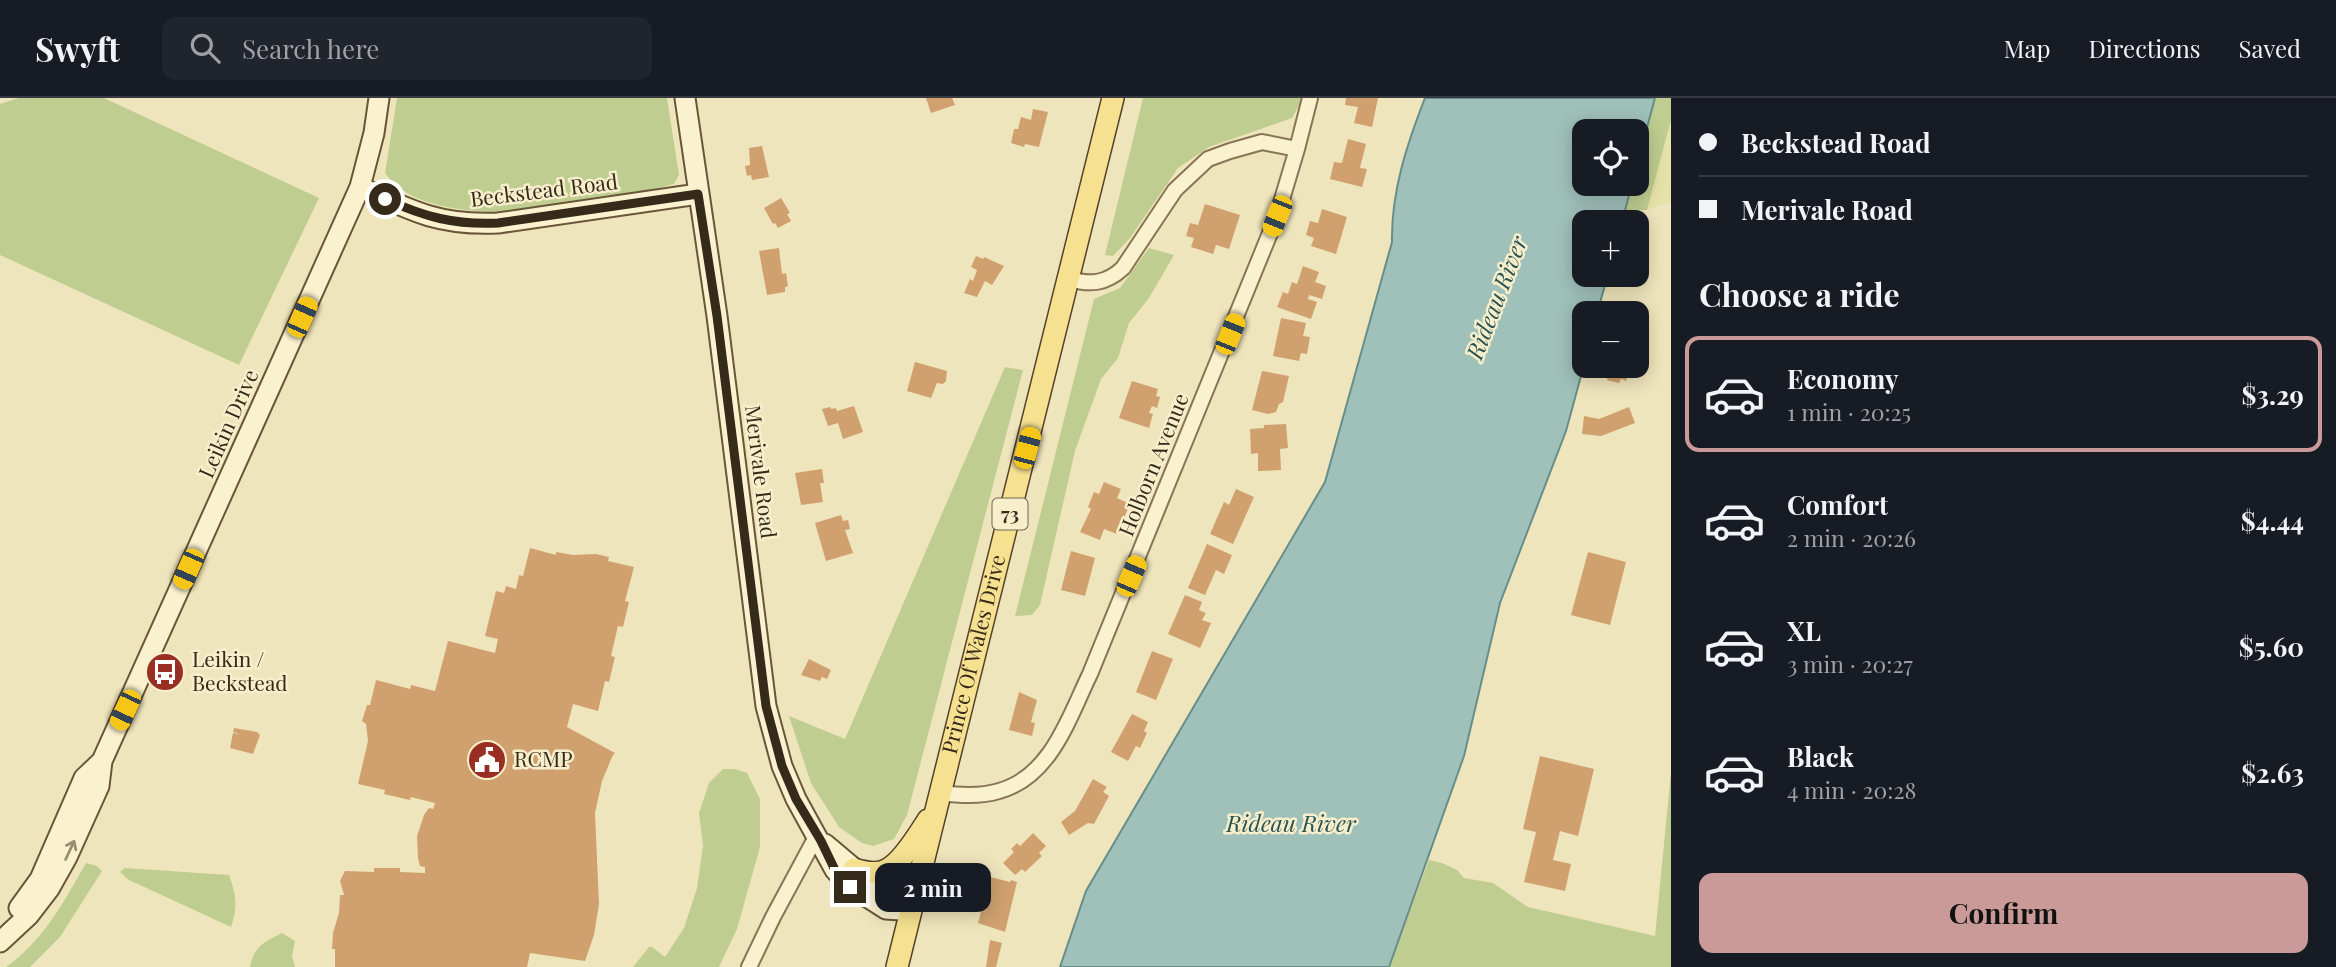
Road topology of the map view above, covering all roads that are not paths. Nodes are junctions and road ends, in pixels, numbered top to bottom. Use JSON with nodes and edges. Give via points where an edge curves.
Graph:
{"nodes":[{"id":1,"x":379,"y":98,"type":"edge"},
{"id":2,"x":685,"y":98,"type":"edge"},
{"id":3,"x":1113,"y":98,"type":"edge"},
{"id":4,"x":1310,"y":98,"type":"edge"},
{"id":5,"x":1297,"y":149,"type":"junction"},
{"id":6,"x":360,"y":187,"type":"junction"},
{"id":7,"x":698,"y":194,"type":"junction"},
{"id":8,"x":1069,"y":279,"type":"junction"},
{"id":9,"x":102,"y":761,"type":"junction"},
{"id":10,"x":937,"y":799,"type":"junction"},
{"id":11,"x":819,"y":838,"type":"junction"},
{"id":12,"x":854,"y":869,"type":"junction"},
{"id":13,"x":912,"y":907,"type":"junction"},
{"id":14,"x":0,"y":926,"type":"edge"},
{"id":15,"x":0,"y":942,"type":"edge"},
{"id":16,"x":749,"y":967,"type":"edge"},
{"id":17,"x":897,"y":967,"type":"edge"}],
"edges":[{"from":1,"to":6,"type":"street","name":"Leikin Drive"},
{"from":2,"to":7,"type":"street","name":"Merivale Road"},
{"from":3,"to":8,"type":"main road","name":"Prince Of Wales Drive","number":"73"},
{"from":4,"to":5,"type":"street","name":"Holborn Avenue"},
{"from":5,"to":8,"type":"street","via":[[1262,142],[1208,159],[1175,190],[1123,268],[1097,283]]},
{"from":5,"to":10,"type":"street","name":"Holborn Avenue","via":[[1277,216],[1192,430],[1055,747],[1043,763],[998,792]]},
{"from":6,"to":7,"type":"street","name":"Beckstead Road","via":[[440,220],[475,224]]},
{"from":6,"to":9,"type":"street","name":"Leikin Drive"},
{"from":7,"to":11,"type":"street","name":"Merivale Road","via":[[766,706],[782,766]]},
{"from":8,"to":10,"type":"main road","name":"Prince Of Wales Drive","number":"73"},
{"from":9,"to":14,"type":"street","name":"Leikin Drive","via":[[84,778],[40,879],[22,906]]},
{"from":15,"to":9,"type":"street","name":"Leikin Drive","one_way":true,"via":[[49,889],[99,786]]},
{"from":10,"to":12,"type":"main road","via":[[922,830],[890,869]]},
{"from":10,"to":13,"type":"main road","name":"Prince Of Wales Drive","number":"73"},
{"from":11,"to":12,"type":"street","name":"Merivale Road"},
{"from":11,"to":13,"type":"street","name":"Merivale Road","via":[[840,876],[863,896],[886,909]]},
{"from":11,"to":16,"type":"street"},
{"from":12,"to":13,"type":"street","name":"Merivale Road"},
{"from":13,"to":17,"type":"main road","name":"Prince Of Wales Drive","number":"73"}]}
